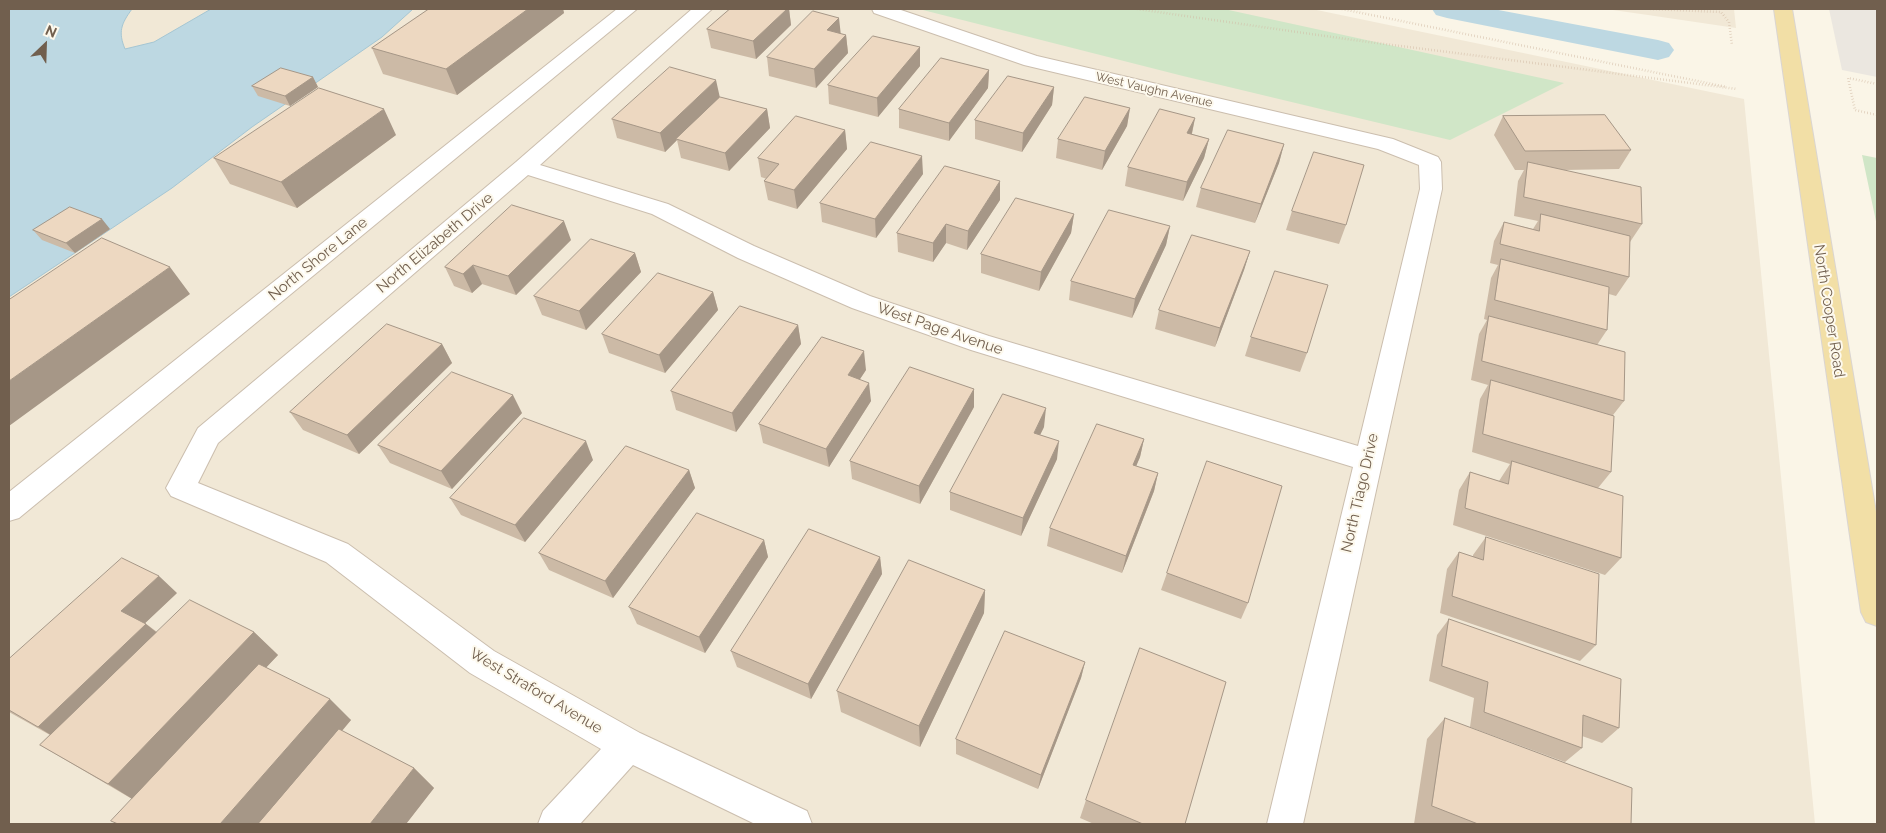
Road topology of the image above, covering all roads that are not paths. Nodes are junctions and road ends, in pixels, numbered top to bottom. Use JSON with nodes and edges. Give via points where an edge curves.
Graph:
{"nodes":[{"id":1,"x":628,"y":9,"type":"edge"},
{"id":2,"x":703,"y":9,"type":"edge"},
{"id":3,"x":881,"y":9,"type":"edge"},
{"id":4,"x":1783,"y":9,"type":"edge"},
{"id":5,"x":1430,"y":162,"type":"joint"},
{"id":6,"x":524,"y":167,"type":"junction"},
{"id":7,"x":1368,"y":460,"type":"junction"},
{"id":8,"x":181,"y":488,"type":"joint"},
{"id":9,"x":9,"y":509,"type":"edge"},
{"id":10,"x":1877,"y":612,"type":"edge"},
{"id":11,"x":628,"y":745,"type":"junction"},
{"id":12,"x":556,"y":824,"type":"edge"},
{"id":13,"x":794,"y":824,"type":"edge"},
{"id":14,"x":1285,"y":824,"type":"edge"}],
"edges":[{"from":1,"to":9,"type":"street","name":"North Shore Lane"},
{"from":2,"to":6,"type":"street","name":"North Elizabeth Drive"},
{"from":3,"to":5,"type":"street","name":"West Vaughn Avenue","via":[[1031,61],[1385,144]]},
{"from":4,"to":10,"type":"main road","name":"North Cooper Road"},
{"from":5,"to":7,"type":"street","name":"North Tiago Drive","via":[[1431,189]]},
{"from":6,"to":7,"type":"street","name":"West Page Avenue","via":[[660,209],[746,252],[861,302],[952,334]]},
{"from":6,"to":8,"type":"street","name":"North Elizabeth Drive","via":[[208,436]]},
{"from":7,"to":14,"type":"street","name":"North Tiago Drive"},
{"from":8,"to":11,"type":"street","name":"West Straford Avenue","via":[[336,553],[482,662]]},
{"from":11,"to":12,"type":"street"},
{"from":11,"to":13,"type":"street","name":"West Straford Avenue"}]}
